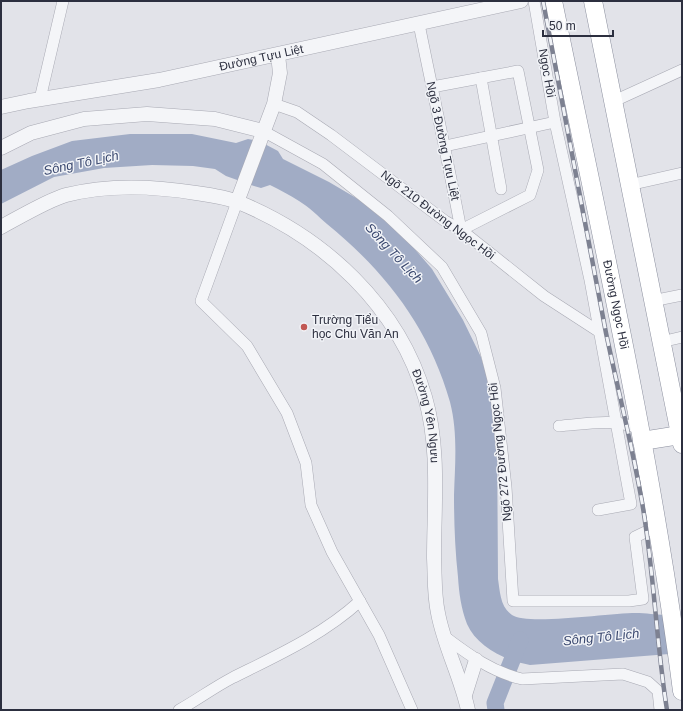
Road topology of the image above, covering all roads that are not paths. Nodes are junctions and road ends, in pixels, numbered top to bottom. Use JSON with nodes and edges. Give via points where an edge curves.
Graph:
{"nodes":[{"id":1,"x":63,"y":1,"type":"edge"},
{"id":2,"x":521,"y":1,"type":"edge"},
{"id":3,"x":534,"y":1,"type":"edge"},
{"id":4,"x":553,"y":1,"type":"edge"},
{"id":5,"x":593,"y":1,"type":"edge"},
{"id":6,"x":419,"y":24,"type":"junction"},
{"id":7,"x":278,"y":55,"type":"junction"},
{"id":8,"x":682,"y":70,"type":"edge"},
{"id":9,"x":481,"y":78,"type":"junction"},
{"id":10,"x":432,"y":87,"type":"junction"},
{"id":11,"x":40,"y":99,"type":"junction"},
{"id":12,"x":612,"y":102,"type":"junction"},
{"id":13,"x":274,"y":104,"type":"junction"},
{"id":14,"x":1,"y":108,"type":"edge"},
{"id":15,"x":555,"y":122,"type":"junction"},
{"id":16,"x":529,"y":127,"type":"junction"},
{"id":17,"x":261,"y":135,"type":"junction"},
{"id":18,"x":491,"y":135,"type":"junction"},
{"id":19,"x":445,"y":146,"type":"junction"},
{"id":20,"x":1,"y":148,"type":"edge"},
{"id":21,"x":682,"y":173,"type":"edge"},
{"id":22,"x":629,"y":185,"type":"junction"},
{"id":23,"x":501,"y":189,"type":"dead end"},
{"id":24,"x":239,"y":197,"type":"junction"},
{"id":25,"x":1,"y":227,"type":"edge"},
{"id":26,"x":461,"y":230,"type":"junction"},
{"id":27,"x":682,"y":295,"type":"edge"},
{"id":28,"x":652,"y":301,"type":"junction"},
{"id":29,"x":598,"y":331,"type":"junction"},
{"id":30,"x":682,"y":337,"type":"edge"},
{"id":31,"x":661,"y":342,"type":"junction"},
{"id":32,"x":616,"y":422,"type":"junction"},
{"id":33,"x":559,"y":426,"type":"dead end"},
{"id":34,"x":641,"y":435,"type":"junction"},
{"id":35,"x":681,"y":440,"type":"edge"},
{"id":36,"x":598,"y":510,"type":"dead end"},
{"id":37,"x":658,"y":526,"type":"junction"},
{"id":38,"x":360,"y":601,"type":"junction"},
{"id":39,"x":445,"y":638,"type":"junction"},
{"id":40,"x":476,"y":660,"type":"junction"},
{"id":41,"x":682,"y":691,"type":"edge"},
{"id":42,"x":465,"y":695,"type":"junction"},
{"id":43,"x":179,"y":710,"type":"edge"},
{"id":44,"x":412,"y":710,"type":"edge"},
{"id":45,"x":468,"y":710,"type":"edge"},
{"id":46,"x":660,"y":710,"type":"edge"}],
"edges":[{"from":1,"to":11,"type":"street"},
{"from":2,"to":6,"type":"street","name":"Đường Tựu Liệt"},
{"from":3,"to":15,"type":"street","name":"Ngọc Hồi"},
{"from":4,"to":34,"type":"highway","name":"Đường Ngọc Hồi"},
{"from":5,"to":12,"type":"highway"},
{"from":6,"to":7,"type":"street","name":"Đường Tựu Liệt"},
{"from":6,"to":10,"type":"street","name":"Ngõ 3 Đường Tựu Liệt"},
{"from":7,"to":11,"type":"street","name":"Đường Tựu Liệt","via":[[159,80]]},
{"from":7,"to":13,"type":"street","via":[[280,73]]},
{"from":8,"to":12,"type":"street"},
{"from":9,"to":10,"type":"street"},
{"from":9,"to":16,"type":"street","via":[[518,71]]},
{"from":9,"to":18,"type":"street"},
{"from":10,"to":19,"type":"street","name":"Ngõ 3 Đường Tựu Liệt"},
{"from":11,"to":14,"type":"street","name":"Đường Tựu Liệt"},
{"from":12,"to":22,"type":"highway"},
{"from":13,"to":17,"type":"street"},
{"from":13,"to":26,"type":"street","name":"Ngõ 210 Đường Ngọc Hồi","via":[[297,112],[445,221]]},
{"from":15,"to":16,"type":"street"},
{"from":15,"to":29,"type":"street","name":"Ngọc Hồi","via":[[590,280]]},
{"from":16,"to":18,"type":"street"},
{"from":16,"to":26,"type":"street","via":[[538,170],[530,195]]},
{"from":17,"to":20,"type":"street","via":[[215,119],[147,114],[84,120],[31,134]]},
{"from":17,"to":24,"type":"street"},
{"from":17,"to":37,"type":"street","name":"Ngõ 272 Đường Ngọc Hồi","via":[[323,164],[388,216],[442,267],[481,333],[496,395],[506,487],[513,601],[643,599],[635,537]]},
{"from":18,"to":19,"type":"street"},
{"from":18,"to":23,"type":"street"},
{"from":19,"to":26,"type":"street","name":"Ngõ 3 Đường Tựu Liệt"},
{"from":21,"to":22,"type":"street"},
{"from":22,"to":28,"type":"highway"},
{"from":24,"to":25,"type":"street","name":"Đường Yên Ngưu","via":[[142,187],[116,187],[64,196]]},
{"from":24,"to":38,"type":"street","via":[[200,301],[247,346],[287,413],[306,463],[310,504],[332,552]]},
{"from":24,"to":39,"type":"street","name":"Đường Yên Ngưu","via":[[307,239],[351,276],[374,300],[398,334],[416,370],[426,399],[432,430],[435,579],[438,613]]},
{"from":26,"to":29,"type":"street","name":"Ngõ 210 Đường Ngọc Hồi","via":[[544,296]]},
{"from":27,"to":28,"type":"street"},
{"from":28,"to":31,"type":"highway"},
{"from":29,"to":32,"type":"street","name":"Ngọc Hồi"},
{"from":30,"to":31,"type":"street"},
{"from":31,"to":35,"type":"highway"},
{"from":32,"to":33,"type":"street"},
{"from":32,"to":34,"type":"street","via":[[627,423]]},
{"from":32,"to":36,"type":"street","name":"Ngọc Hồi","via":[[631,504]]},
{"from":34,"to":35,"type":"highway"},
{"from":34,"to":37,"type":"highway","name":"Đường Ngọc Hồi"},
{"from":37,"to":41,"type":"highway","name":"Đường Ngọc Hồi"},
{"from":38,"to":43,"type":"street","via":[[295,647],[230,679]]},
{"from":38,"to":44,"type":"street","via":[[379,635]]},
{"from":39,"to":40,"type":"street"},
{"from":39,"to":42,"type":"street","name":"Đường Yên Ngưu"},
{"from":40,"to":42,"type":"street"},
{"from":40,"to":46,"type":"street","via":[[506,676],[522,679],[623,674],[648,682],[658,691]]},
{"from":42,"to":45,"type":"street","name":"Đường Yên Ngưu"}]}
